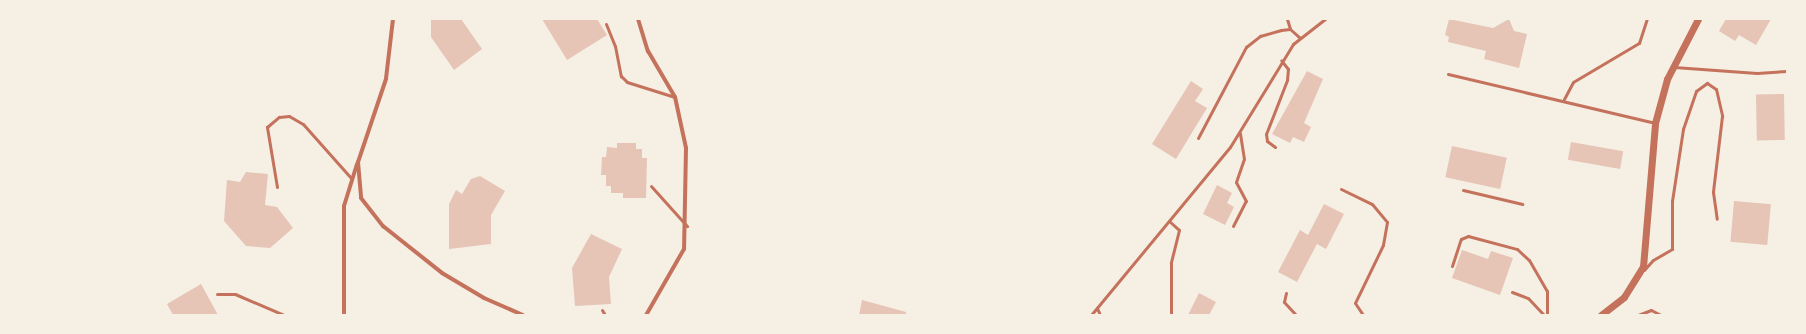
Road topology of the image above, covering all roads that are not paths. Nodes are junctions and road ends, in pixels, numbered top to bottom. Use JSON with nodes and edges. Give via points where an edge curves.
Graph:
{"nodes":[{"id":1,"x":393,"y":19,"type":"edge"},
{"id":2,"x":638,"y":19,"type":"edge"},
{"id":3,"x":1287,"y":19,"type":"edge"},
{"id":4,"x":1325,"y":19,"type":"edge"},
{"id":5,"x":1647,"y":19,"type":"edge"},
{"id":6,"x":1698,"y":19,"type":"edge"},
{"id":7,"x":606,"y":24,"type":"dead end"},
{"id":8,"x":1290,"y":29,"type":"junction"},
{"id":9,"x":1300,"y":38,"type":"junction"},
{"id":10,"x":1281,"y":60,"type":"junction"},
{"id":11,"x":1672,"y":68,"type":"junction"},
{"id":12,"x":1787,"y":71,"type":"edge"},
{"id":13,"x":1448,"y":74,"type":"dead end"},
{"id":14,"x":675,"y":97,"type":"junction"},
{"id":15,"x":1564,"y":100,"type":"junction"},
{"id":16,"x":1655,"y":123,"type":"junction"},
{"id":17,"x":1240,"y":132,"type":"junction"},
{"id":18,"x":1198,"y":138,"type":"dead end"},
{"id":19,"x":1275,"y":147,"type":"dead end"},
{"id":20,"x":358,"y":162,"type":"junction"},
{"id":21,"x":351,"y":178,"type":"junction"},
{"id":22,"x":651,"y":186,"type":"dead end"},
{"id":23,"x":277,"y":187,"type":"dead end"},
{"id":24,"x":1342,"y":189,"type":"dead end"},
{"id":25,"x":1463,"y":190,"type":"dead end"},
{"id":26,"x":1522,"y":204,"type":"dead end"},
{"id":27,"x":1717,"y":219,"type":"dead end"},
{"id":28,"x":1169,"y":221,"type":"junction"},
{"id":29,"x":687,"y":226,"type":"junction"},
{"id":30,"x":1233,"y":226,"type":"dead end"},
{"id":31,"x":1452,"y":266,"type":"dead end"},
{"id":32,"x":1638,"y":278,"type":"junction"},
{"id":33,"x":1512,"y":292,"type":"dead end"},
{"id":34,"x":1286,"y":293,"type":"dead end"},
{"id":35,"x":217,"y":294,"type":"dead end"},
{"id":36,"x":1097,"y":308,"type":"junction"},
{"id":37,"x":602,"y":310,"type":"dead end"},
{"id":38,"x":284,"y":315,"type":"edge"},
{"id":39,"x":344,"y":315,"type":"edge"},
{"id":40,"x":523,"y":315,"type":"edge"},
{"id":41,"x":604,"y":315,"type":"edge"},
{"id":42,"x":646,"y":315,"type":"edge"},
{"id":43,"x":1091,"y":315,"type":"edge"},
{"id":44,"x":1100,"y":315,"type":"edge"},
{"id":45,"x":1171,"y":315,"type":"edge"},
{"id":46,"x":1296,"y":315,"type":"edge"},
{"id":47,"x":1363,"y":315,"type":"edge"},
{"id":48,"x":1545,"y":315,"type":"edge"},
{"id":49,"x":1601,"y":315,"type":"edge"},
{"id":50,"x":1638,"y":315,"type":"edge"},
{"id":51,"x":1661,"y":315,"type":"edge"}],
"edges":[{"from":1,"to":20,"type":"street","via":[[386,79]]},
{"from":2,"to":14,"type":"street","via":[[651,56]]},
{"from":3,"to":8,"type":"lane"},
{"from":4,"to":9,"type":"lane"},
{"from":5,"to":15,"type":"lane","via":[[1639,43],[1573,82]]},
{"from":6,"to":11,"type":"street"},
{"from":7,"to":14,"type":"lane","via":[[615,46],[621,76],[627,82]]},
{"from":8,"to":9,"type":"lane"},
{"from":8,"to":18,"type":"lane","via":[[1260,36],[1246,47]]},
{"from":9,"to":10,"type":"lane"},
{"from":10,"to":17,"type":"lane"},
{"from":10,"to":19,"type":"lane","via":[[1288,69],[1287,80],[1266,134],[1267,141]]},
{"from":11,"to":12,"type":"lane","via":[[1757,73]]},
{"from":11,"to":16,"type":"street"},
{"from":13,"to":15,"type":"lane"},
{"from":14,"to":29,"type":"street","via":[[686,148]]},
{"from":15,"to":16,"type":"lane"},
{"from":16,"to":32,"type":"street","via":[[1646,195],[1645,254]]},
{"from":17,"to":28,"type":"lane"},
{"from":17,"to":30,"type":"lane","via":[[1244,154],[1236,182],[1246,201]]},
{"from":20,"to":21,"type":"street"},
{"from":20,"to":40,"type":"street","via":[[361,198],[383,226],[442,273],[484,298]]},
{"from":21,"to":23,"type":"lane","via":[[302,124],[289,116],[279,117],[267,127]]},
{"from":21,"to":39,"type":"street","via":[[344,206]]},
{"from":22,"to":29,"type":"lane"},
{"from":24,"to":47,"type":"lane","via":[[1372,204],[1387,222],[1383,246],[1355,303]]},
{"from":25,"to":26,"type":"lane"},
{"from":27,"to":32,"type":"lane","via":[[1713,192],[1722,116],[1716,89],[1707,84],[1696,91],[1683,129],[1672,201],[1672,249],[1653,260]]},
{"from":28,"to":36,"type":"lane"},
{"from":28,"to":45,"type":"lane","via":[[1179,230],[1171,263]]},
{"from":29,"to":42,"type":"street","via":[[680,259]]},
{"from":31,"to":48,"type":"lane","via":[[1461,239],[1468,236],[1517,249],[1530,260],[1547,291]]},
{"from":32,"to":49,"type":"street","via":[[1624,297]]},
{"from":33,"to":48,"type":"lane","via":[[1528,298]]},
{"from":34,"to":46,"type":"lane","via":[[1284,302]]},
{"from":35,"to":38,"type":"lane","via":[[235,294]]},
{"from":36,"to":43,"type":"lane"},
{"from":36,"to":44,"type":"lane"},
{"from":37,"to":41,"type":"lane"},
{"from":50,"to":51,"type":"lane","via":[[1651,310]]}]}
